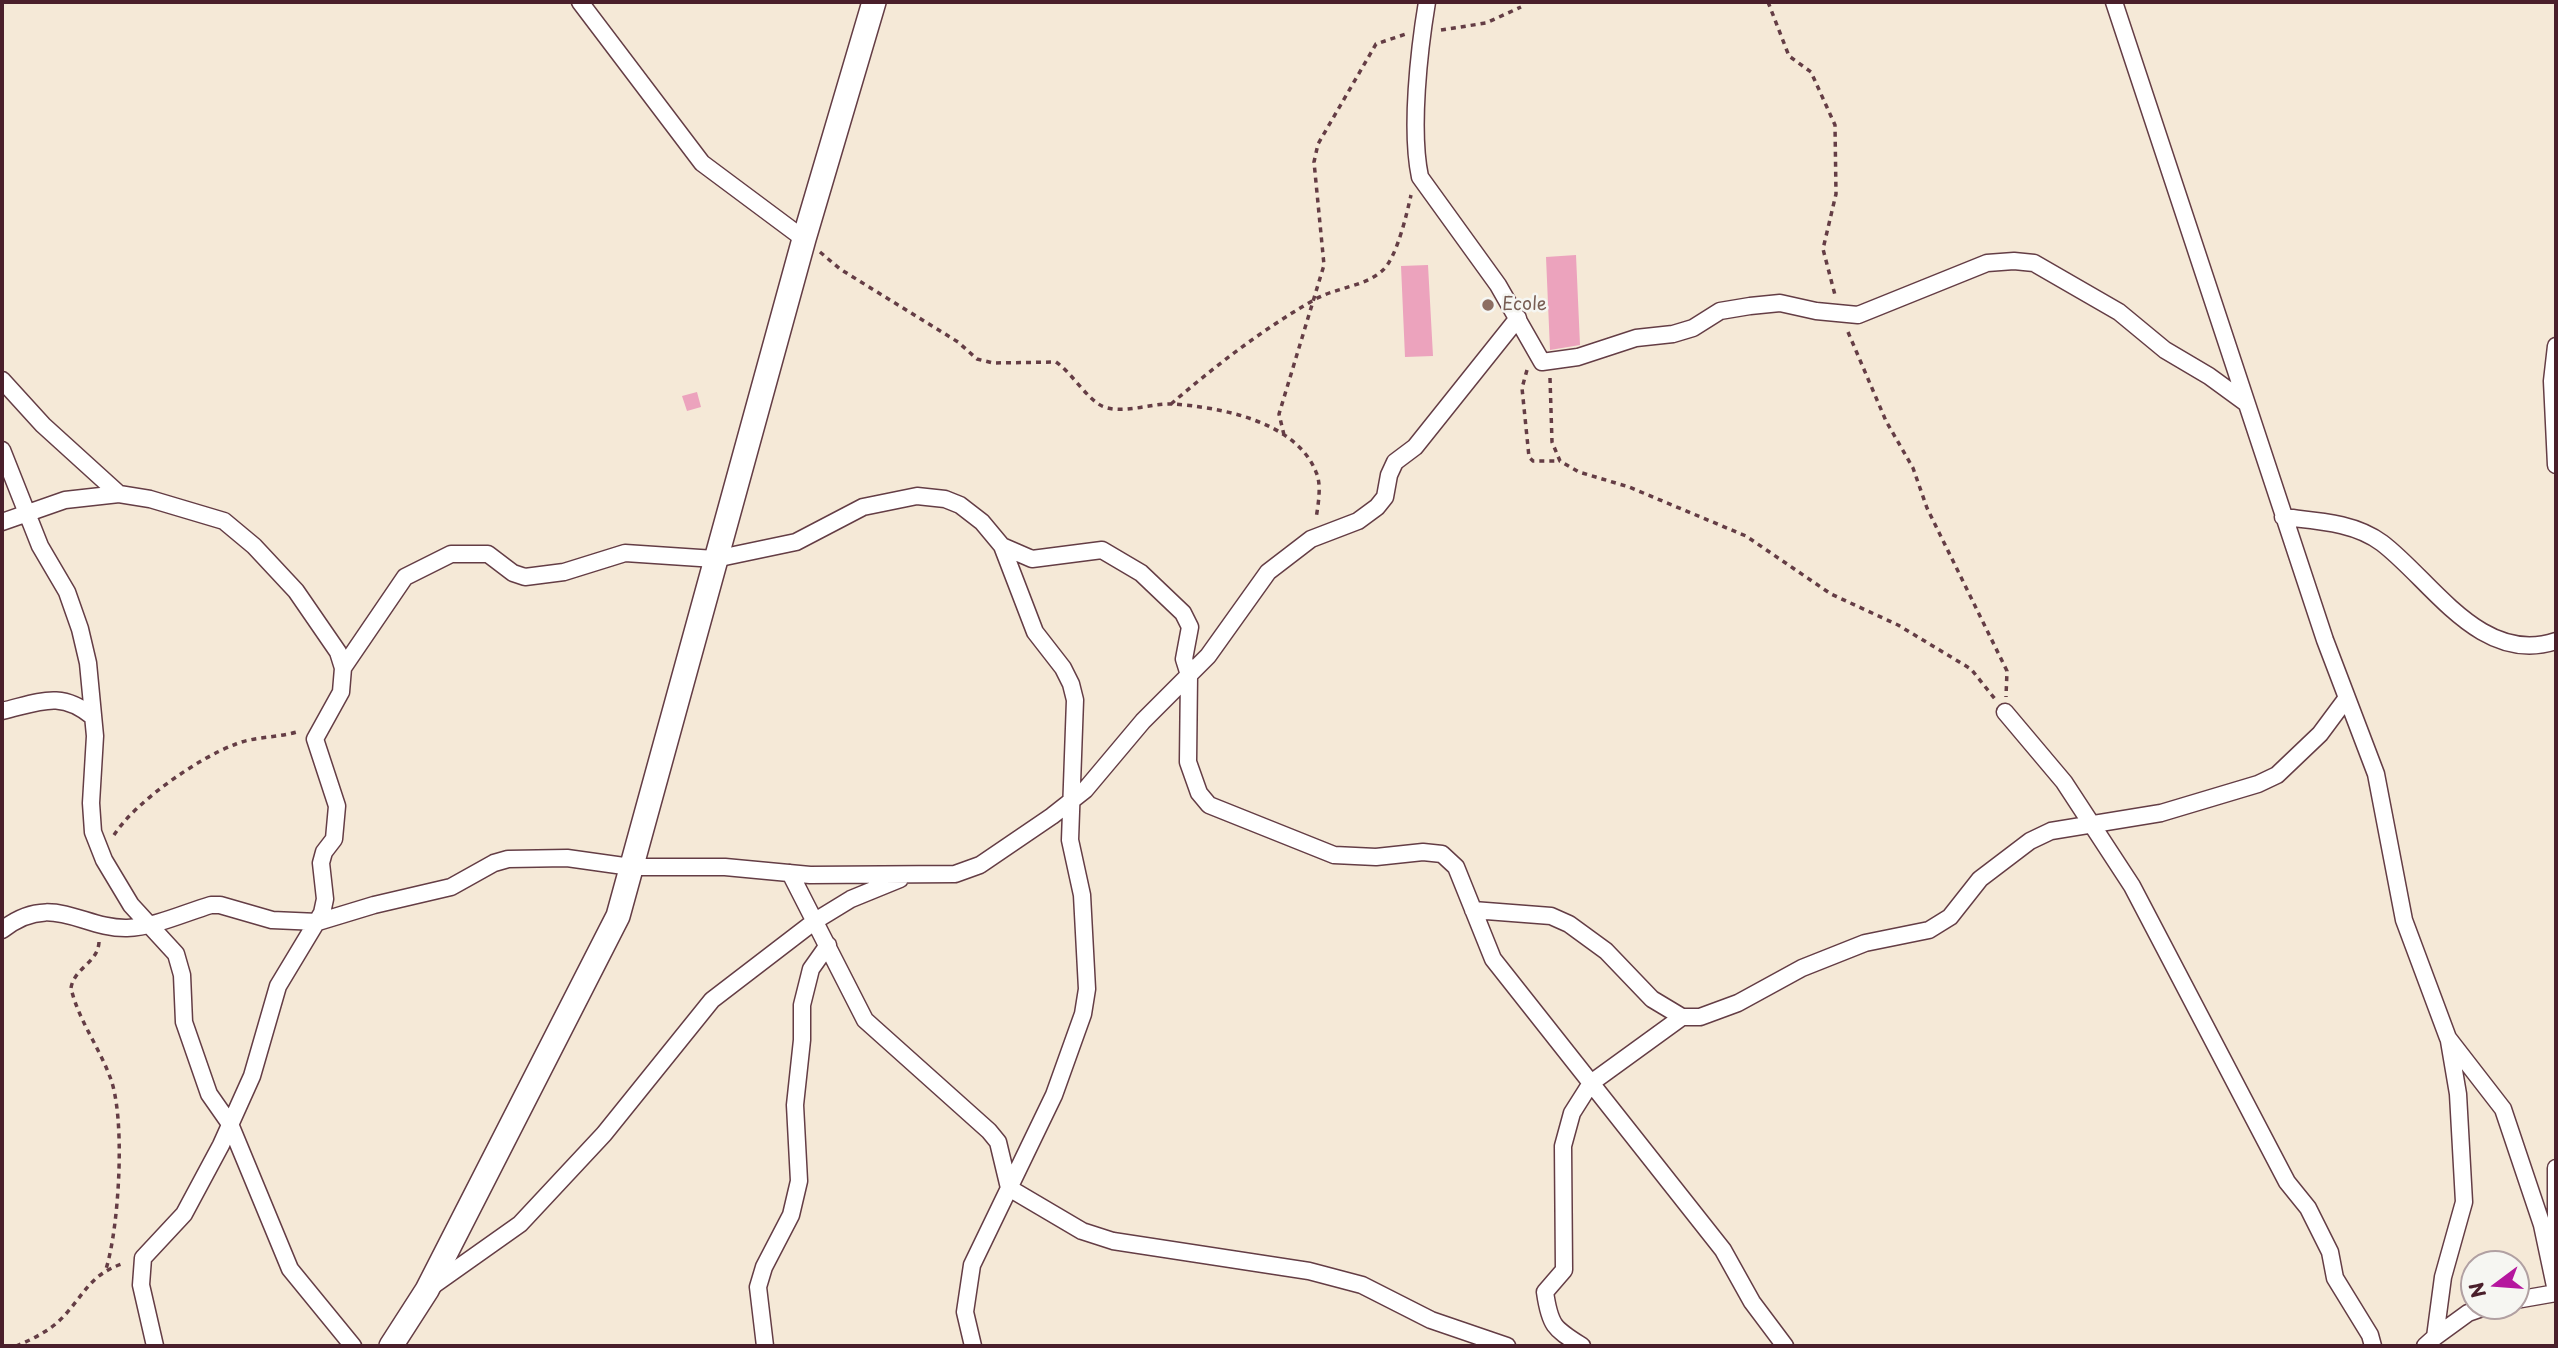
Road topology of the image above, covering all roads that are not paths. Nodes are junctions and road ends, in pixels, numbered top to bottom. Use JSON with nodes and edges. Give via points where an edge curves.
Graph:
{"nodes":[{"id":1,"x":580,"y":2,"type":"edge"},
{"id":2,"x":874,"y":2,"type":"edge"},
{"id":3,"x":1427,"y":2,"type":"edge"},
{"id":4,"x":2114,"y":2,"type":"edge"},
{"id":5,"x":804,"y":239,"type":"junction"},
{"id":6,"x":1518,"y":318,"type":"junction"},
{"id":7,"x":2556,"y":346,"type":"edge"},
{"id":8,"x":2,"y":380,"type":"edge"},
{"id":9,"x":2246,"y":403,"type":"junction"},
{"id":10,"x":2,"y":450,"type":"edge"},
{"id":11,"x":2556,"y":465,"type":"edge"},
{"id":12,"x":119,"y":494,"type":"junction"},
{"id":13,"x":26,"y":512,"type":"junction"},
{"id":14,"x":2283,"y":517,"type":"junction"},
{"id":15,"x":2,"y":522,"type":"edge"},
{"id":16,"x":1002,"y":545,"type":"junction"},
{"id":17,"x":715,"y":559,"type":"junction"},
{"id":18,"x":2556,"y":641,"type":"edge"},
{"id":19,"x":343,"y":668,"type":"junction"},
{"id":20,"x":1189,"y":675,"type":"junction"},
{"id":21,"x":2346,"y":699,"type":"junction"},
{"id":22,"x":2,"y":711,"type":"edge"},
{"id":23,"x":2005,"y":712,"type":"road end"},
{"id":24,"x":93,"y":717,"type":"junction"},
{"id":25,"x":1071,"y":802,"type":"junction"},
{"id":26,"x":2091,"y":824,"type":"junction"},
{"id":27,"x":631,"y":867,"type":"junction"},
{"id":28,"x":790,"y":873,"type":"junction"},
{"id":29,"x":909,"y":876,"type":"junction"},
{"id":30,"x":1474,"y":910,"type":"junction"},
{"id":31,"x":815,"y":921,"type":"junction"},
{"id":32,"x":318,"y":922,"type":"junction"},
{"id":33,"x":148,"y":925,"type":"junction"},
{"id":34,"x":4,"y":926,"type":"edge"},
{"id":35,"x":828,"y":945,"type":"junction"},
{"id":36,"x":1682,"y":1017,"type":"junction"},
{"id":37,"x":2448,"y":1038,"type":"junction"},
{"id":38,"x":1591,"y":1083,"type":"junction"},
{"id":39,"x":230,"y":1125,"type":"junction"},
{"id":40,"x":2556,"y":1168,"type":"edge"},
{"id":41,"x":1009,"y":1188,"type":"junction"},
{"id":42,"x":2556,"y":1259,"type":"edge"},
{"id":43,"x":427,"y":1290,"type":"junction"},
{"id":44,"x":2556,"y":1292,"type":"edge"},
{"id":45,"x":2530,"y":1297,"type":"edge"},
{"id":46,"x":2460,"y":1319,"type":"edge"},
{"id":47,"x":2430,"y":1342,"type":"edge"},
{"id":48,"x":155,"y":1346,"type":"edge"},
{"id":49,"x":353,"y":1346,"type":"edge"},
{"id":50,"x":391,"y":1346,"type":"edge"},
{"id":51,"x":765,"y":1346,"type":"edge"},
{"id":52,"x":973,"y":1346,"type":"edge"},
{"id":53,"x":1507,"y":1346,"type":"edge"},
{"id":54,"x":1582,"y":1346,"type":"edge"},
{"id":55,"x":1785,"y":1346,"type":"edge"},
{"id":56,"x":2373,"y":1346,"type":"edge"}],
"edges":[{"from":1,"to":5,"type":"street","via":[[702,163]]},
{"from":2,"to":5,"type":"street"},
{"from":3,"to":6,"type":"street","via":[[1416,162],[1420,177]]},
{"from":4,"to":9,"type":"street"},
{"from":5,"to":17,"type":"street"},
{"from":6,"to":9,"type":"street","via":[[1544,361],[1578,357],[1636,338],[1673,334],[1720,311],[1780,303],[1858,315],[1987,263],[2034,263],[2119,312]]},
{"from":6,"to":20,"type":"street","via":[[1415,447],[1395,462],[1385,497],[1377,507],[1358,521],[1311,539],[1268,572],[1208,656]]},
{"from":7,"to":11,"type":"street","via":[[2552,381]]},
{"from":8,"to":12,"type":"street","via":[[43,425]]},
{"from":9,"to":14,"type":"street"},
{"from":10,"to":13,"type":"street"},
{"from":12,"to":13,"type":"street","via":[[65,500]]},
{"from":12,"to":19,"type":"street","via":[[224,521],[296,591],[338,652]]},
{"from":13,"to":15,"type":"street"},
{"from":13,"to":24,"type":"street","via":[[67,592],[80,629]]},
{"from":14,"to":18,"type":"street","via":[[2360,530],[2381,543],[2465,621],[2496,639],[2522,644]]},
{"from":14,"to":21,"type":"street"},
{"from":16,"to":17,"type":"street","via":[[960,505],[917,496],[863,507],[796,541]]},
{"from":16,"to":20,"type":"street","via":[[1032,559],[1102,550],[1141,573],[1183,612],[1190,627],[1184,659]]},
{"from":16,"to":25,"type":"street","via":[[1035,632],[1071,684],[1075,700]]},
{"from":17,"to":19,"type":"street","via":[[625,553],[564,572],[525,577],[488,554],[451,554],[405,577]]},
{"from":17,"to":27,"type":"street"},
{"from":19,"to":32,"type":"street","via":[[341,692],[315,740],[338,816],[334,839],[321,863],[325,899]]},
{"from":20,"to":25,"type":"street"},
{"from":20,"to":30,"type":"street","via":[[1188,762],[1199,793],[1209,805],[1334,855],[1442,855],[1456,867]]},
{"from":21,"to":26,"type":"street","via":[[2320,734],[2267,780],[2161,813]]},
{"from":21,"to":37,"type":"street","via":[[2376,774],[2404,920]]},
{"from":22,"to":24,"type":"street","via":[[66,699]]},
{"from":23,"to":26,"type":"street","via":[[2064,782]]},
{"from":24,"to":33,"type":"street","via":[[93,832],[104,860]]},
{"from":25,"to":29,"type":"street","via":[[980,864],[955,874]]},
{"from":25,"to":41,"type":"street","via":[[1070,840],[1082,895],[1087,989],[1083,1014],[1054,1095]]},
{"from":26,"to":36,"type":"street","via":[[2051,831],[2030,841],[1980,879],[1950,917],[1929,930],[1865,943],[1802,968],[1738,1003],[1700,1017]]},
{"from":26,"to":56,"type":"street","via":[[2132,886],[2287,1182],[2308,1208],[2330,1252],[2335,1278]]},
{"from":27,"to":28,"type":"street","via":[[725,867]]},
{"from":27,"to":32,"type":"street","via":[[567,858],[508,859],[451,887]]},
{"from":27,"to":43,"type":"street","via":[[612,931]]},
{"from":28,"to":29,"type":"street"},
{"from":28,"to":31,"type":"street"},
{"from":29,"to":31,"type":"street","via":[[851,899]]},
{"from":30,"to":36,"type":"street","via":[[1550,916],[1569,924],[1606,951],[1652,999]]},
{"from":30,"to":38,"type":"street","via":[[1493,958]]},
{"from":31,"to":35,"type":"street"},
{"from":31,"to":43,"type":"street","via":[[712,1000],[604,1134],[520,1224]]},
{"from":32,"to":33,"type":"street","via":[[272,920],[211,905]]},
{"from":32,"to":39,"type":"street","via":[[278,986],[251,1076]]},
{"from":33,"to":34,"type":"street","via":[[125,928],[55,912]]},
{"from":33,"to":39,"type":"street","via":[[167,942],[180,964],[181,1002],[189,1039],[209,1094]]},
{"from":35,"to":41,"type":"street","via":[[865,1020],[998,1142]]},
{"from":35,"to":51,"type":"street","via":[[811,970],[802,1004],[795,1105],[799,1181],[791,1215],[758,1287]]},
{"from":36,"to":38,"type":"street"},
{"from":37,"to":44,"type":"street","via":[[2503,1109],[2542,1226]]},
{"from":37,"to":47,"type":"street","via":[[2458,1094],[2464,1202]]},
{"from":38,"to":54,"type":"street","via":[[1572,1113],[1563,1146],[1564,1270],[1545,1292],[1559,1333]]},
{"from":38,"to":55,"type":"street","via":[[1723,1250],[1752,1302]]},
{"from":39,"to":48,"type":"street","via":[[184,1214],[144,1258],[141,1285]]},
{"from":39,"to":49,"type":"street","via":[[290,1269]]},
{"from":40,"to":42,"type":"street"},
{"from":41,"to":52,"type":"street","via":[[972,1265],[965,1312]]},
{"from":41,"to":53,"type":"street","via":[[1082,1231],[1113,1241],[1310,1271],[1362,1285],[1431,1320]]},
{"from":43,"to":50,"type":"street"},
{"from":44,"to":45,"type":"street"},
{"from":46,"to":47,"type":"street"}]}
